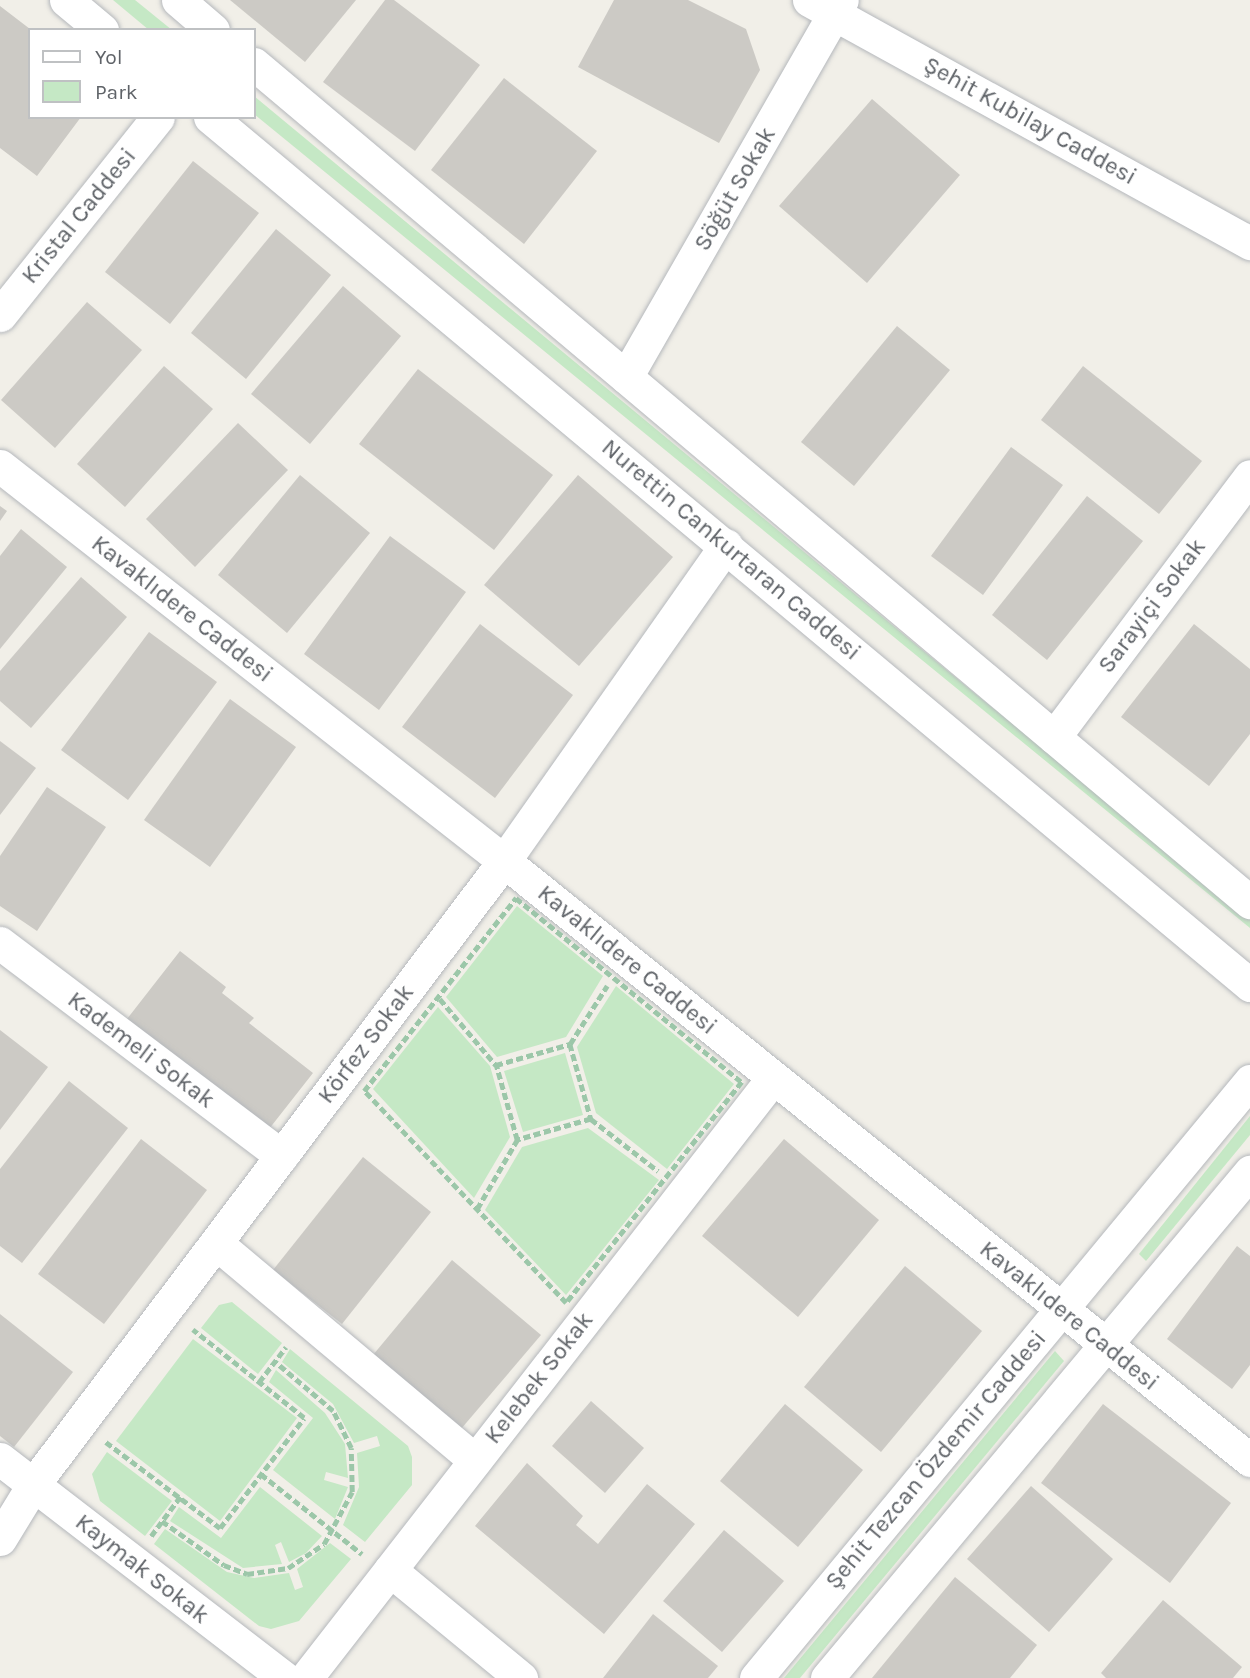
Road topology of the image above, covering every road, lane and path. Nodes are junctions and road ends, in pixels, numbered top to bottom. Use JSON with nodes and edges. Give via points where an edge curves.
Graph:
{"nodes":[{"id":1,"x":66,"y":0,"type":"edge"},
{"id":2,"x":178,"y":0,"type":"edge"},
{"id":3,"x":829,"y":5,"type":"edge"},
{"id":4,"x":100,"y":28,"type":"edge"},
{"id":5,"x":211,"y":28,"type":"edge"},
{"id":6,"x":256,"y":66,"type":"edge"},
{"id":7,"x":156,"y":119,"type":"edge"},
{"id":8,"x":212,"y":119,"type":"edge"},
{"id":9,"x":1250,"y":243,"type":"edge"},
{"id":10,"x":0,"y":315,"type":"edge"},
{"id":11,"x":626,"y":377,"type":"junction"},
{"id":12,"x":0,"y":466,"type":"edge"},
{"id":13,"x":1250,"y":476,"type":"edge"},
{"id":14,"x":726,"y":545,"type":"junction"},
{"id":15,"x":1054,"y":737,"type":"junction"},
{"id":16,"x":504,"y":861,"type":"junction"},
{"id":17,"x":1250,"y":902,"type":"edge"},
{"id":18,"x":0,"y":943,"type":"edge"},
{"id":19,"x":612,"y":977,"type":"junction"},
{"id":20,"x":1250,"y":985,"type":"edge"},
{"id":21,"x":428,"y":986,"type":"junction"},
{"id":22,"x":570,"y":1044,"type":"junction"},
{"id":23,"x":496,"y":1065,"type":"junction"},
{"id":24,"x":773,"y":1078,"type":"junction"},
{"id":25,"x":1250,"y":1081,"type":"edge"},
{"id":26,"x":591,"y":1119,"type":"junction"},
{"id":27,"x":517,"y":1140,"type":"junction"},
{"id":28,"x":282,"y":1156,"type":"junction"},
{"id":29,"x":1250,"y":1171,"type":"edge"},
{"id":30,"x":666,"y":1177,"type":"junction"},
{"id":31,"x":477,"y":1209,"type":"junction"},
{"id":32,"x":216,"y":1243,"type":"junction"},
{"id":33,"x":1060,"y":1309,"type":"junction"},
{"id":34,"x":199,"y":1320,"type":"dead end"},
{"id":35,"x":192,"y":1330,"type":"junction"},
{"id":36,"x":185,"y":1339,"type":"dead end"},
{"id":37,"x":291,"y":1340,"type":"dead end"},
{"id":38,"x":1103,"y":1345,"type":"junction"},
{"id":39,"x":275,"y":1362,"type":"junction"},
{"id":40,"x":259,"y":1382,"type":"junction"},
{"id":41,"x":114,"y":1431,"type":"dead end"},
{"id":42,"x":106,"y":1442,"type":"junction"},
{"id":43,"x":99,"y":1452,"type":"dead end"},
{"id":44,"x":0,"y":1459,"type":"edge"},
{"id":45,"x":1250,"y":1460,"type":"edge"},
{"id":46,"x":475,"y":1461,"type":"junction"},
{"id":47,"x":261,"y":1474,"type":"junction"},
{"id":48,"x":33,"y":1485,"type":"junction"},
{"id":49,"x":180,"y":1497,"type":"junction"},
{"id":50,"x":162,"y":1521,"type":"junction"},
{"id":51,"x":332,"y":1531,"type":"junction"},
{"id":52,"x":0,"y":1539,"type":"edge"},
{"id":53,"x":145,"y":1544,"type":"dead end"},
{"id":54,"x":375,"y":1557,"type":"junction"},
{"id":55,"x":355,"y":1565,"type":"dead end"},
{"id":56,"x":284,"y":1678,"type":"edge"},
{"id":57,"x":306,"y":1678,"type":"edge"},
{"id":58,"x":521,"y":1678,"type":"edge"},
{"id":59,"x":756,"y":1678,"type":"edge"},
{"id":60,"x":827,"y":1678,"type":"edge"}],
"edges":[{"from":1,"to":4,"type":"street"},
{"from":2,"to":5,"type":"street"},
{"from":3,"to":9,"type":"street","name":"Şehit Kubilay Caddesi"},
{"from":3,"to":11,"type":"street","name":"Söğüt Sokak"},
{"from":6,"to":11,"type":"street"},
{"from":7,"to":10,"type":"street","name":"Kristal Caddesi"},
{"from":8,"to":14,"type":"street","name":"Nurettin Cankurtaran Caddesi"},
{"from":11,"to":15,"type":"street"},
{"from":12,"to":16,"type":"street","name":"Kavaklıdere Caddesi"},
{"from":13,"to":15,"type":"street","name":"Sarayiçi Sokak"},
{"from":14,"to":16,"type":"street","name":"Körfez Sokak"},
{"from":14,"to":20,"type":"street","name":"Nurettin Cankurtaran Caddesi"},
{"from":15,"to":17,"type":"street"},
{"from":16,"to":21,"type":"street","name":"Körfez Sokak"},
{"from":16,"to":24,"type":"street","name":"Kavaklıdere Caddesi"},
{"from":18,"to":28,"type":"street","name":"Kademeli Sokak"},
{"from":19,"to":21,"type":"path","via":[[516,898]]},
{"from":19,"to":22,"type":"path"},
{"from":19,"to":30,"type":"path","via":[[742,1082]]},
{"from":21,"to":23,"type":"path"},
{"from":21,"to":28,"type":"street","name":"Körfez Sokak"},
{"from":21,"to":31,"type":"path","via":[[364,1091]]},
{"from":22,"to":23,"type":"path"},
{"from":22,"to":26,"type":"path"},
{"from":23,"to":27,"type":"path"},
{"from":24,"to":33,"type":"street","name":"Kavaklıdere Caddesi"},
{"from":24,"to":46,"type":"street","name":"Kelebek Sokak"},
{"from":25,"to":33,"type":"street","name":"Şehit Tezcan Özdemir Caddesi"},
{"from":26,"to":27,"type":"path"},
{"from":26,"to":30,"type":"path"},
{"from":27,"to":31,"type":"path"},
{"from":28,"to":32,"type":"street","name":"Körfez Sokak"},
{"from":29,"to":38,"type":"street"},
{"from":30,"to":31,"type":"path","via":[[566,1303]]},
{"from":32,"to":46,"type":"street"},
{"from":32,"to":48,"type":"street","name":"Körfez Sokak"},
{"from":33,"to":38,"type":"street","name":"Kavaklıdere Caddesi"},
{"from":33,"to":59,"type":"street","name":"Şehit Tezcan Özdemir Caddesi"},
{"from":34,"to":35,"type":"path"},
{"from":35,"to":36,"type":"path"},
{"from":35,"to":40,"type":"path"},
{"from":37,"to":39,"type":"path"},
{"from":38,"to":45,"type":"street","name":"Kavaklıdere Caddesi"},
{"from":38,"to":60,"type":"street"},
{"from":39,"to":40,"type":"path"},
{"from":39,"to":51,"type":"path","via":[[333,1411],[351,1448],[352,1492]]},
{"from":40,"to":47,"type":"path","via":[[304,1418]]},
{"from":41,"to":42,"type":"path"},
{"from":42,"to":43,"type":"path"},
{"from":42,"to":49,"type":"path"},
{"from":44,"to":48,"type":"street","name":"Kaymak Sokak"},
{"from":46,"to":54,"type":"street","name":"Kelebek Sokak"},
{"from":47,"to":49,"type":"path","via":[[220,1528]]},
{"from":47,"to":51,"type":"path"},
{"from":48,"to":52,"type":"street","name":"Körfez Sokak"},
{"from":48,"to":56,"type":"street","name":"Kaymak Sokak"},
{"from":49,"to":50,"type":"path"},
{"from":50,"to":51,"type":"path","via":[[224,1565],[247,1574],[272,1572],[304,1560]]},
{"from":50,"to":53,"type":"path"},
{"from":51,"to":54,"type":"path"},
{"from":54,"to":55,"type":"path"},
{"from":54,"to":57,"type":"street","name":"Kelebek Sokak"},
{"from":54,"to":58,"type":"street"}]}
